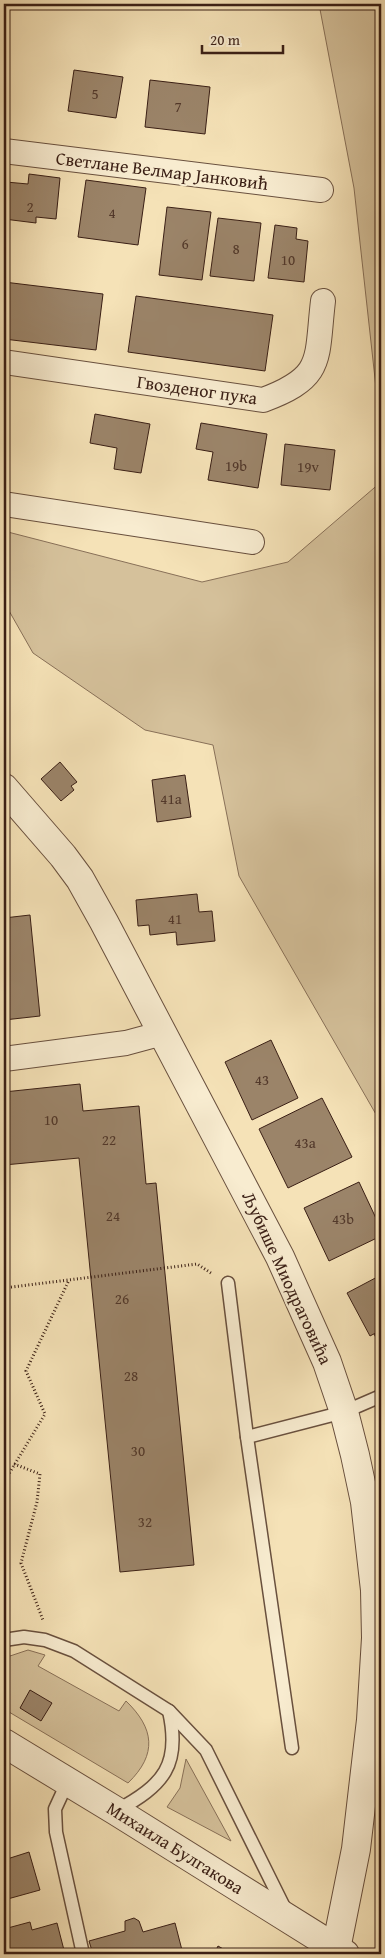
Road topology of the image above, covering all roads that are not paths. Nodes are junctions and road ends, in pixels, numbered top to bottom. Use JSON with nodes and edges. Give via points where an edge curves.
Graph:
{"nodes":[{"id":1,"x":4,"y":151,"type":"edge"},
{"id":2,"x":321,"y":190,"type":"dead end"},
{"id":3,"x":323,"y":301,"type":"dead end"},
{"id":4,"x":4,"y":362,"type":"edge"},
{"id":5,"x":4,"y":504,"type":"edge"},
{"id":6,"x":252,"y":542,"type":"dead end"},
{"id":7,"x":4,"y":788,"type":"edge"},
{"id":8,"x":163,"y":1033,"type":"junction"},
{"id":9,"x":4,"y":1059,"type":"edge"},
{"id":10,"x":228,"y":1283,"type":"dead end"},
{"id":11,"x":381,"y":1396,"type":"edge"},
{"id":12,"x":344,"y":1412,"type":"junction"},
{"id":13,"x":247,"y":1437,"type":"junction"},
{"id":14,"x":4,"y":1640,"type":"edge"},
{"id":15,"x":169,"y":1710,"type":"junction"},
{"id":16,"x":376,"y":1718,"type":"edge"},
{"id":17,"x":4,"y":1743,"type":"edge"},
{"id":18,"x":292,"y":1748,"type":"dead end"},
{"id":19,"x":67,"y":1783,"type":"junction"},
{"id":20,"x":116,"y":1810,"type":"junction"},
{"id":21,"x":290,"y":1918,"type":"junction"},
{"id":22,"x":339,"y":1952,"type":"edge"},
{"id":23,"x":84,"y":1954,"type":"edge"}],
"edges":[{"from":1,"to":2,"type":"street","name":"Светлане Велмар Јанковић"},
{"from":3,"to":4,"type":"street","name":"Гвозденог пука","via":[[316,363],[304,380],[288,391],[263,400]]},
{"from":5,"to":6,"type":"street"},
{"from":7,"to":8,"type":"street","name":"Љубише Миодраговића","via":[[80,879]]},
{"from":8,"to":9,"type":"street","via":[[126,1043]]},
{"from":8,"to":12,"type":"street","name":"Љубише Миодраговића","via":[[280,1257],[319,1343]]},
{"from":10,"to":13,"type":"lane"},
{"from":11,"to":12,"type":"lane"},
{"from":12,"to":13,"type":"lane"},
{"from":12,"to":16,"type":"street","name":"Љубише Миодраговића","via":[[364,1502],[376,1590]]},
{"from":13,"to":18,"type":"lane"},
{"from":14,"to":15,"type":"lane","via":[[24,1636],[45,1640],[74,1652]]},
{"from":15,"to":20,"type":"lane","via":[[174,1736],[167,1767],[149,1791]]},
{"from":15,"to":21,"type":"lane","via":[[206,1750]]},
{"from":16,"to":22,"type":"street","name":"Љубише Миодраговића"},
{"from":17,"to":19,"type":"street","name":"Михаила Булгакова"},
{"from":19,"to":20,"type":"street","name":"Михаила Булгакова"},
{"from":19,"to":23,"type":"lane","via":[[55,1809],[56,1832]]},
{"from":20,"to":21,"type":"street","name":"Михаила Булгакова"},
{"from":21,"to":22,"type":"street","name":"Михаила Булгакова"}]}
